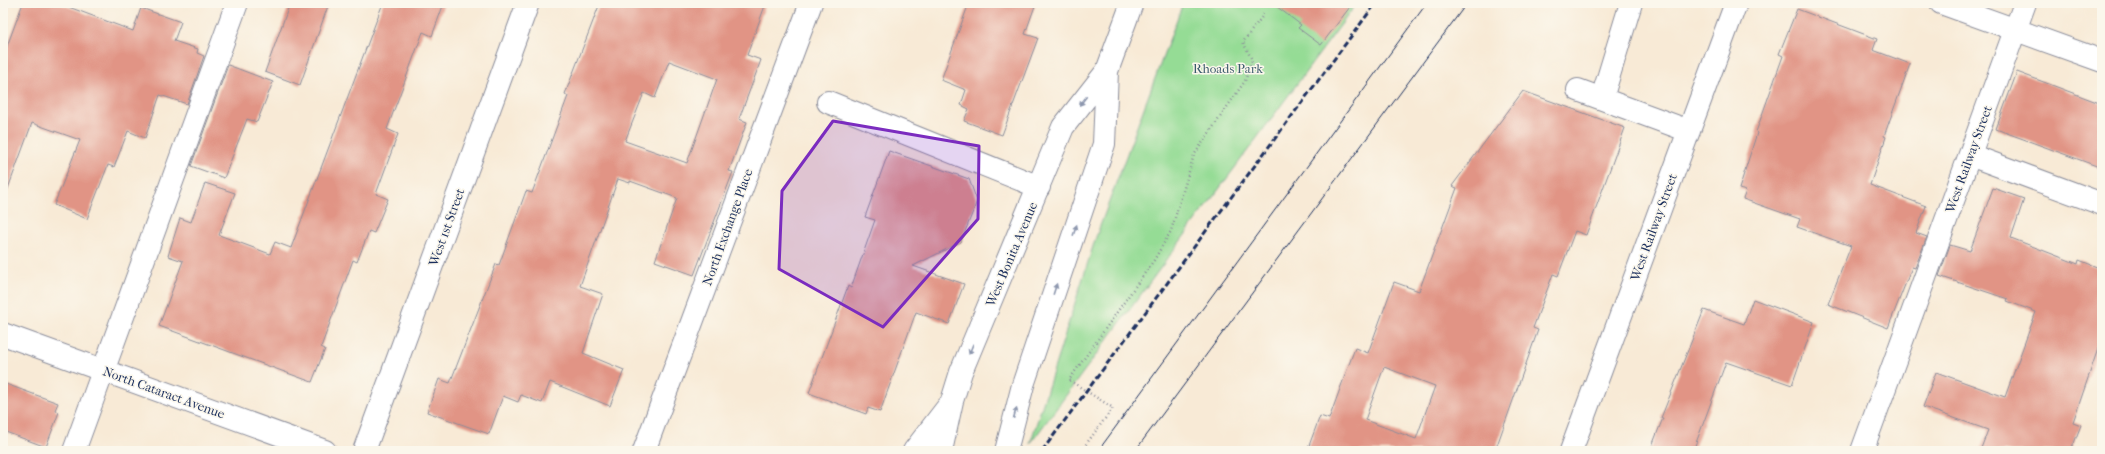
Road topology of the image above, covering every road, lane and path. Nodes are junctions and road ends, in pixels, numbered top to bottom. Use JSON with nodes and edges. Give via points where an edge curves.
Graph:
{"nodes":[{"id":1,"x":237,"y":3,"type":"edge"},
{"id":2,"x":528,"y":3,"type":"edge"},
{"id":3,"x":811,"y":3,"type":"edge"},
{"id":4,"x":1132,"y":3,"type":"edge"},
{"id":5,"x":1631,"y":3,"type":"edge"},
{"id":6,"x":1736,"y":3,"type":"edge"},
{"id":7,"x":1941,"y":3,"type":"edge"},
{"id":8,"x":2025,"y":3,"type":"edge"},
{"id":9,"x":1264,"y":14,"type":"dead end"},
{"id":10,"x":2015,"y":30,"type":"junction"},
{"id":11,"x":2102,"y":61,"type":"edge"},
{"id":12,"x":1107,"y":71,"type":"junction"},
{"id":13,"x":1578,"y":90,"type":"dead end"},
{"id":14,"x":1602,"y":98,"type":"junction"},
{"id":15,"x":828,"y":102,"type":"dead end"},
{"id":16,"x":1688,"y":131,"type":"junction"},
{"id":17,"x":1970,"y":155,"type":"junction"},
{"id":18,"x":1039,"y":187,"type":"junction"},
{"id":19,"x":2102,"y":204,"type":"edge"},
{"id":20,"x":3,"y":334,"type":"edge"},
{"id":21,"x":104,"y":370,"type":"junction"},
{"id":22,"x":952,"y":401,"type":"junction"},
{"id":23,"x":74,"y":451,"type":"edge"},
{"id":24,"x":325,"y":451,"type":"edge"},
{"id":25,"x":364,"y":451,"type":"edge"},
{"id":26,"x":644,"y":451,"type":"edge"},
{"id":27,"x":914,"y":451,"type":"edge"},
{"id":28,"x":941,"y":451,"type":"edge"},
{"id":29,"x":1006,"y":451,"type":"edge"},
{"id":30,"x":1081,"y":451,"type":"edge"},
{"id":31,"x":1571,"y":451,"type":"edge"},
{"id":32,"x":1862,"y":451,"type":"edge"}],
"edges":[{"from":1,"to":21,"type":"street"},
{"from":2,"to":25,"type":"street","name":"West 1st Street"},
{"from":3,"to":26,"type":"street","name":"North Exchange Place"},
{"from":4,"to":12,"type":"street","name":"West Bonita Avenue"},
{"from":5,"to":14,"type":"street"},
{"from":6,"to":16,"type":"street","name":"West Railway Street"},
{"from":7,"to":10,"type":"street"},
{"from":8,"to":10,"type":"street","name":"West Railway Street"},
{"from":9,"to":30,"type":"path","via":[[1243,42],[1252,60],[1245,81],[1194,155],[1170,231],[1132,292],[1068,380],[1113,408]]},
{"from":10,"to":11,"type":"street"},
{"from":10,"to":17,"type":"street","name":"West Railway Street"},
{"from":12,"to":18,"type":"street","name":"West Bonita Avenue","one_way":true,"via":[[1063,127]]},
{"from":29,"to":12,"type":"street","name":"West Bonita Avenue","one_way":true,"via":[[1023,385],[1104,144]]},
{"from":13,"to":14,"type":"street"},
{"from":14,"to":16,"type":"street"},
{"from":15,"to":18,"type":"street"},
{"from":16,"to":31,"type":"street","name":"West Railway Street"},
{"from":17,"to":19,"type":"street"},
{"from":17,"to":32,"type":"street","name":"West Railway Street"},
{"from":18,"to":22,"type":"street","name":"West Bonita Avenue","one_way":true,"via":[[961,372]]},
{"from":20,"to":21,"type":"street","name":"North Cataract Avenue"},
{"from":21,"to":23,"type":"street"},
{"from":21,"to":24,"type":"street","name":"North Cataract Avenue"},
{"from":22,"to":27,"type":"street"},
{"from":22,"to":28,"type":"street","name":"West Bonita Avenue"}]}
